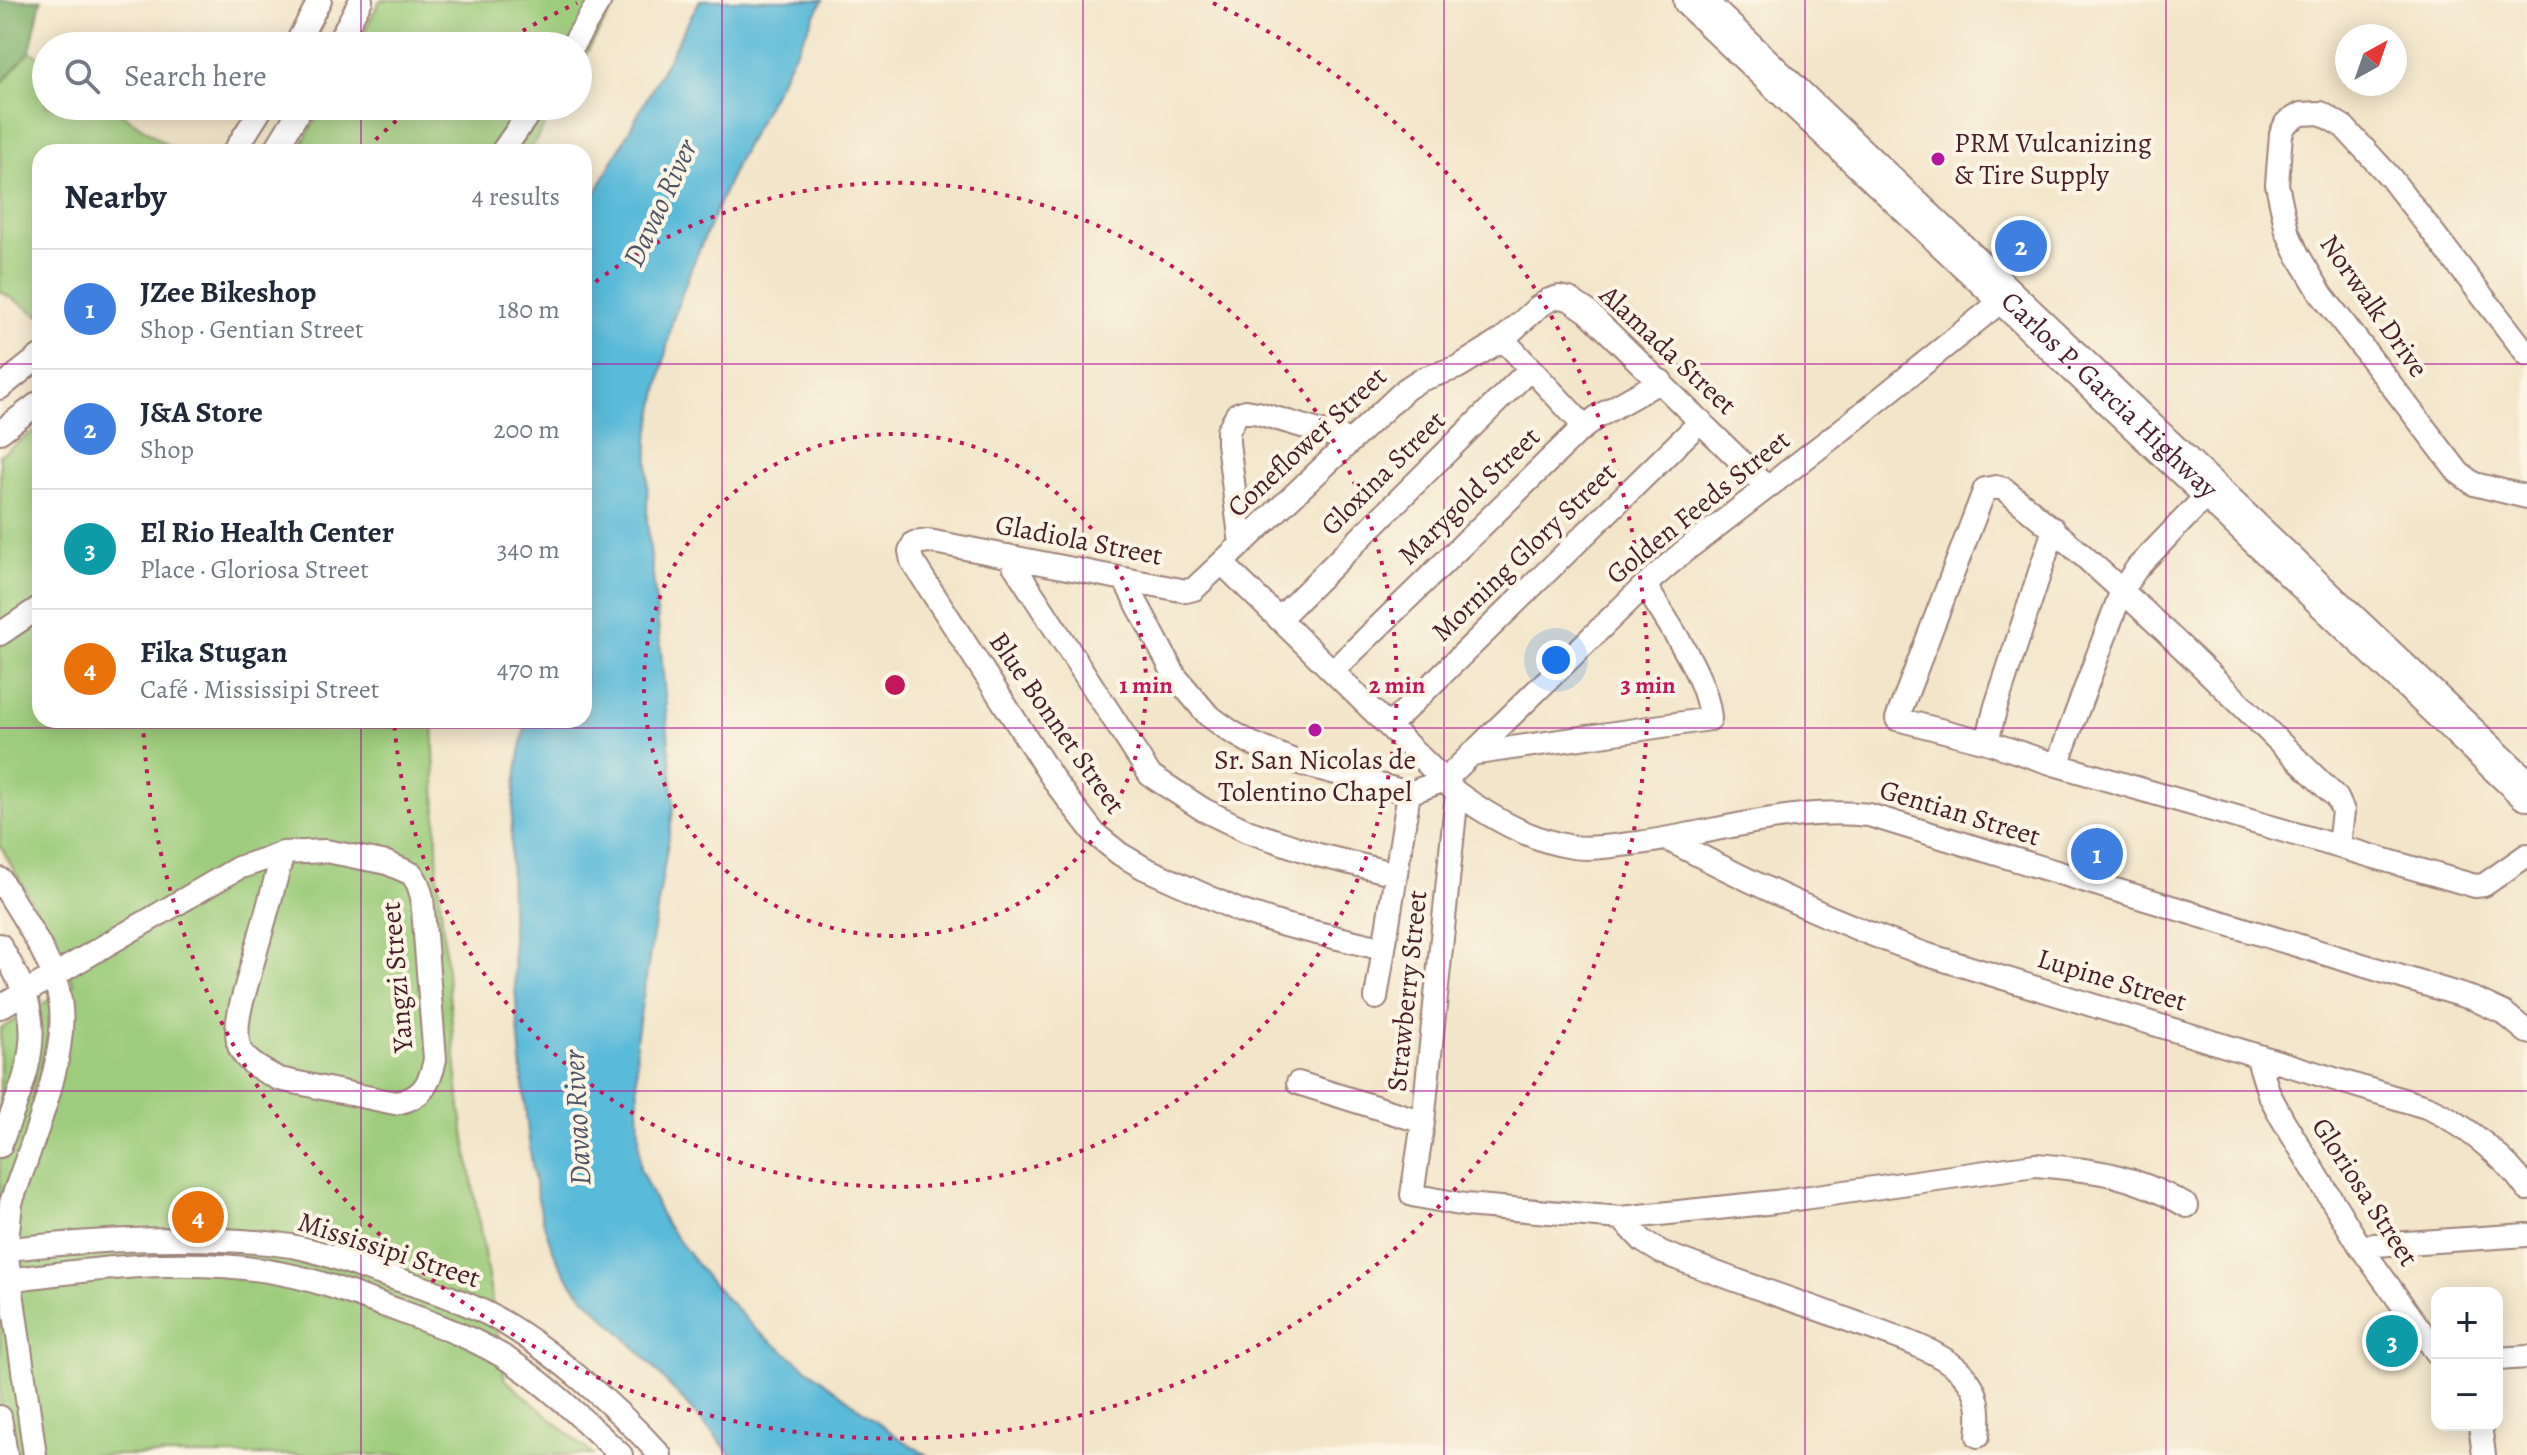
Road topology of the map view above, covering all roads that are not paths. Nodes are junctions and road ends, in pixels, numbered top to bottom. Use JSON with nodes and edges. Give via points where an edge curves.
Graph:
{"nodes":[{"id":1,"x":320,"y":0,"type":"edge"},
{"id":2,"x":361,"y":0,"type":"edge"},
{"id":3,"x":600,"y":0,"type":"edge"},
{"id":4,"x":1693,"y":0,"type":"edge"},
{"id":5,"x":303,"y":32,"type":"edge"},
{"id":6,"x":344,"y":32,"type":"edge"},
{"id":7,"x":581,"y":32,"type":"edge"},
{"id":8,"x":254,"y":120,"type":"edge"},
{"id":9,"x":293,"y":120,"type":"edge"},
{"id":10,"x":524,"y":120,"type":"edge"},
{"id":11,"x":239,"y":144,"type":"edge"},
{"id":12,"x":279,"y":144,"type":"edge"},
{"id":13,"x":508,"y":144,"type":"edge"},
{"id":14,"x":1559,"y":297,"type":"joint"},
{"id":15,"x":2005,"y":298,"type":"junction"},
{"id":16,"x":1503,"y":339,"type":"junction"},
{"id":17,"x":2527,"y":354,"type":"edge"},
{"id":18,"x":32,"y":362,"type":"edge"},
{"id":19,"x":1530,"y":369,"type":"junction"},
{"id":20,"x":1661,"y":381,"type":"junction"},
{"id":21,"x":0,"y":388,"type":"edge"},
{"id":22,"x":32,"y":408,"type":"edge"},
{"id":23,"x":1701,"y":421,"type":"junction"},
{"id":24,"x":1584,"y":426,"type":"junction"},
{"id":25,"x":0,"y":432,"type":"edge"},
{"id":26,"x":1349,"y":440,"type":"junction"},
{"id":27,"x":1766,"y":486,"type":"junction"},
{"id":28,"x":2210,"y":492,"type":"junction"},
{"id":29,"x":2527,"y":497,"type":"edge"},
{"id":30,"x":2054,"y":529,"type":"junction"},
{"id":31,"x":914,"y":543,"type":"joint"},
{"id":32,"x":1241,"y":544,"type":"junction"},
{"id":33,"x":1008,"y":556,"type":"junction"},
{"id":34,"x":1222,"y":563,"type":"junction"},
{"id":35,"x":1124,"y":579,"type":"junction"},
{"id":36,"x":1645,"y":585,"type":"junction"},
{"id":37,"x":2122,"y":590,"type":"junction"},
{"id":38,"x":32,"y":612,"type":"edge"},
{"id":39,"x":1279,"y":619,"type":"junction"},
{"id":40,"x":0,"y":634,"type":"edge"},
{"id":41,"x":1333,"y":671,"type":"junction"},
{"id":42,"x":1389,"y":726,"type":"junction"},
{"id":43,"x":1987,"y":742,"type":"junction"},
{"id":44,"x":1471,"y":754,"type":"junction"},
{"id":45,"x":2057,"y":765,"type":"junction"},
{"id":46,"x":1451,"y":787,"type":"junction"},
{"id":47,"x":2527,"y":791,"type":"edge"},
{"id":48,"x":1409,"y":793,"type":"junction"},
{"id":49,"x":1667,"y":839,"type":"junction"},
{"id":50,"x":2339,"y":846,"type":"junction"},
{"id":51,"x":283,"y":853,"type":"junction"},
{"id":52,"x":2527,"y":855,"type":"edge"},
{"id":53,"x":1396,"y":874,"type":"junction"},
{"id":54,"x":0,"y":879,"type":"edge"},
{"id":55,"x":0,"y":945,"type":"edge"},
{"id":56,"x":1384,"y":949,"type":"junction"},
{"id":57,"x":53,"y":977,"type":"junction"},
{"id":58,"x":24,"y":994,"type":"junction"},
{"id":59,"x":1376,"y":998,"type":"dead end"},
{"id":60,"x":0,"y":1007,"type":"edge"},
{"id":61,"x":2527,"y":1032,"type":"edge"},
{"id":62,"x":2257,"y":1056,"type":"junction"},
{"id":63,"x":1298,"y":1083,"type":"dead end"},
{"id":64,"x":1423,"y":1122,"type":"junction"},
{"id":65,"x":0,"y":1146,"type":"edge"},
{"id":66,"x":2527,"y":1189,"type":"edge"},
{"id":67,"x":2187,"y":1206,"type":"dead end"},
{"id":68,"x":1621,"y":1218,"type":"junction"},
{"id":69,"x":2527,"y":1235,"type":"edge"},
{"id":70,"x":2360,"y":1246,"type":"junction"},
{"id":71,"x":3,"y":1250,"type":"edge"},
{"id":72,"x":5,"y":1280,"type":"edge"},
{"id":73,"x":2431,"y":1345,"type":"edge"},
{"id":74,"x":2527,"y":1357,"type":"edge"},
{"id":75,"x":2503,"y":1359,"type":"edge"},
{"id":76,"x":0,"y":1417,"type":"edge"},
{"id":77,"x":2481,"y":1431,"type":"edge"},
{"id":78,"x":1978,"y":1436,"type":"dead end"},
{"id":79,"x":6,"y":1455,"type":"edge"},
{"id":80,"x":35,"y":1455,"type":"edge"},
{"id":81,"x":621,"y":1455,"type":"edge"},
{"id":82,"x":660,"y":1455,"type":"edge"},
{"id":83,"x":2484,"y":1455,"type":"edge"}],
"edges":[{"from":1,"to":5,"type":"street"},
{"from":2,"to":6,"type":"street"},
{"from":3,"to":7,"type":"street"},
{"from":4,"to":15,"type":"highway","name":"Carlos P. Garcia Highway"},
{"from":8,"to":11,"type":"street"},
{"from":9,"to":12,"type":"street"},
{"from":10,"to":13,"type":"street"},
{"from":14,"to":16,"type":"street","name":"Coneflower Street","via":[[1537,308]]},
{"from":14,"to":20,"type":"street","name":"Alamada Street","via":[[1587,311]]},
{"from":15,"to":27,"type":"street","name":"Golden Feeds Street"},
{"from":15,"to":28,"type":"highway","name":"Carlos P. Garcia Highway"},
{"from":16,"to":19,"type":"street"},
{"from":16,"to":26,"type":"street","name":"Coneflower Street","via":[[1448,373],[1406,389]]},
{"from":17,"to":29,"type":"street","name":"Norwalk Drive","via":[[2390,177],[2344,127],[2321,113],[2286,123],[2277,184],[2287,231],[2322,295],[2459,473],[2474,484]]},
{"from":18,"to":21,"type":"street"},
{"from":19,"to":24,"type":"street"},
{"from":19,"to":39,"type":"street","name":"Gloxina Street"},
{"from":20,"to":23,"type":"street","name":"Alamada Street"},
{"from":20,"to":24,"type":"street","name":"Marygold Street"},
{"from":22,"to":25,"type":"street"},
{"from":23,"to":27,"type":"street","name":"Alamada Street"},
{"from":23,"to":42,"type":"street","name":"Morning Glory Street"},
{"from":24,"to":41,"type":"street","name":"Marygold Street"},
{"from":26,"to":32,"type":"street","name":"Coneflower Street"},
{"from":26,"to":32,"type":"street","via":[[1258,413],[1237,414],[1228,443]]},
{"from":27,"to":36,"type":"street","name":"Golden Feeds Street"},
{"from":28,"to":37,"type":"street"},
{"from":28,"to":47,"type":"highway","name":"Carlos P. Garcia Highway"},
{"from":30,"to":37,"type":"street"},
{"from":30,"to":43,"type":"street"},
{"from":30,"to":43,"type":"street","via":[[2004,489],[1985,489],[1897,719]]},
{"from":31,"to":33,"type":"street","name":"Gladiola Street","via":[[929,541]]},
{"from":31,"to":56,"type":"street","name":"Blue Bonnet Street","via":[[912,561],[1057,785],[1095,834],[1144,868],[1240,911]]},
{"from":32,"to":34,"type":"street","name":"Coneflower Street"},
{"from":33,"to":35,"type":"street","name":"Gladiola Street"},
{"from":33,"to":53,"type":"street","via":[[1150,775],[1247,831]]},
{"from":34,"to":35,"type":"street","name":"Gladiola Street","via":[[1202,584],[1186,591]]},
{"from":34,"to":39,"type":"street","name":"Gentian Street"},
{"from":35,"to":48,"type":"street","via":[[1175,676],[1208,715],[1253,744],[1299,763]]},
{"from":36,"to":44,"type":"street","name":"Golden Feeds Street"},
{"from":36,"to":44,"type":"street","via":[[1693,668],[1710,719]]},
{"from":37,"to":45,"type":"street"},
{"from":37,"to":50,"type":"street","via":[[2337,798],[2343,811]]},
{"from":38,"to":40,"type":"street"},
{"from":39,"to":41,"type":"street","name":"Gentian Street"},
{"from":41,"to":42,"type":"street","name":"Gentian Street"},
{"from":42,"to":46,"type":"street","name":"Gentian Street"},
{"from":43,"to":45,"type":"street"},
{"from":44,"to":46,"type":"street","name":"Golden Feeds Street"},
{"from":45,"to":50,"type":"street"},
{"from":46,"to":48,"type":"street"},
{"from":46,"to":49,"type":"street","name":"Gentian Street","via":[[1498,819],[1573,847]]},
{"from":46,"to":64,"type":"street","name":"Strawberry Street"},
{"from":48,"to":53,"type":"street"},
{"from":49,"to":61,"type":"street","name":"Gentian Street","via":[[1791,818],[1869,815],[2474,999]]},
{"from":49,"to":62,"type":"street","name":"Lupine Street","via":[[1865,933]]},
{"from":50,"to":52,"type":"street","via":[[2478,887]]},
{"from":51,"to":51,"type":"street","name":"Yangzi Street","via":[[326,851],[366,858],[402,868],[418,884],[435,1059],[432,1077],[411,1101],[395,1103],[279,1079],[244,1056],[236,1044],[247,977]]},
{"from":51,"to":57,"type":"street","name":"Yangzi Street","via":[[238,868]]},
{"from":53,"to":56,"type":"street"},
{"from":54,"to":57,"type":"street"},
{"from":55,"to":58,"type":"street"},
{"from":56,"to":59,"type":"street"},
{"from":57,"to":58,"type":"street","name":"Yangzi Street"},
{"from":57,"to":71,"type":"street","via":[[62,1017],[58,1056],[11,1203]]},
{"from":58,"to":60,"type":"street","name":"Yangzi Street"},
{"from":58,"to":65,"type":"street","via":[[31,1052]]},
{"from":62,"to":66,"type":"street","name":"Lupine Street","via":[[2442,1113]]},
{"from":62,"to":70,"type":"street","name":"Gloriosa Street","via":[[2283,1120]]},
{"from":63,"to":64,"type":"street"},
{"from":64,"to":68,"type":"street","name":"Strawberry Street","via":[[1412,1195],[1465,1205]]},
{"from":67,"to":68,"type":"street","via":[[2134,1179],[2035,1165]]},
{"from":68,"to":78,"type":"street","via":[[1661,1252],[1934,1354],[1961,1372],[1976,1392]]},
{"from":69,"to":70,"type":"street"},
{"from":70,"to":73,"type":"street","name":"Gloriosa Street"},
{"from":71,"to":72,"type":"street"},
{"from":71,"to":82,"type":"street","name":"Mississipi Street","via":[[203,1240],[292,1246],[348,1262],[488,1314],[535,1343]]},
{"from":72,"to":80,"type":"street"},
{"from":72,"to":81,"type":"street","name":"Mississipi Street","via":[[202,1265],[284,1273],[477,1342],[516,1364]]},
{"from":74,"to":75,"type":"street"},
{"from":76,"to":79,"type":"street"},
{"from":77,"to":83,"type":"street"}]}
